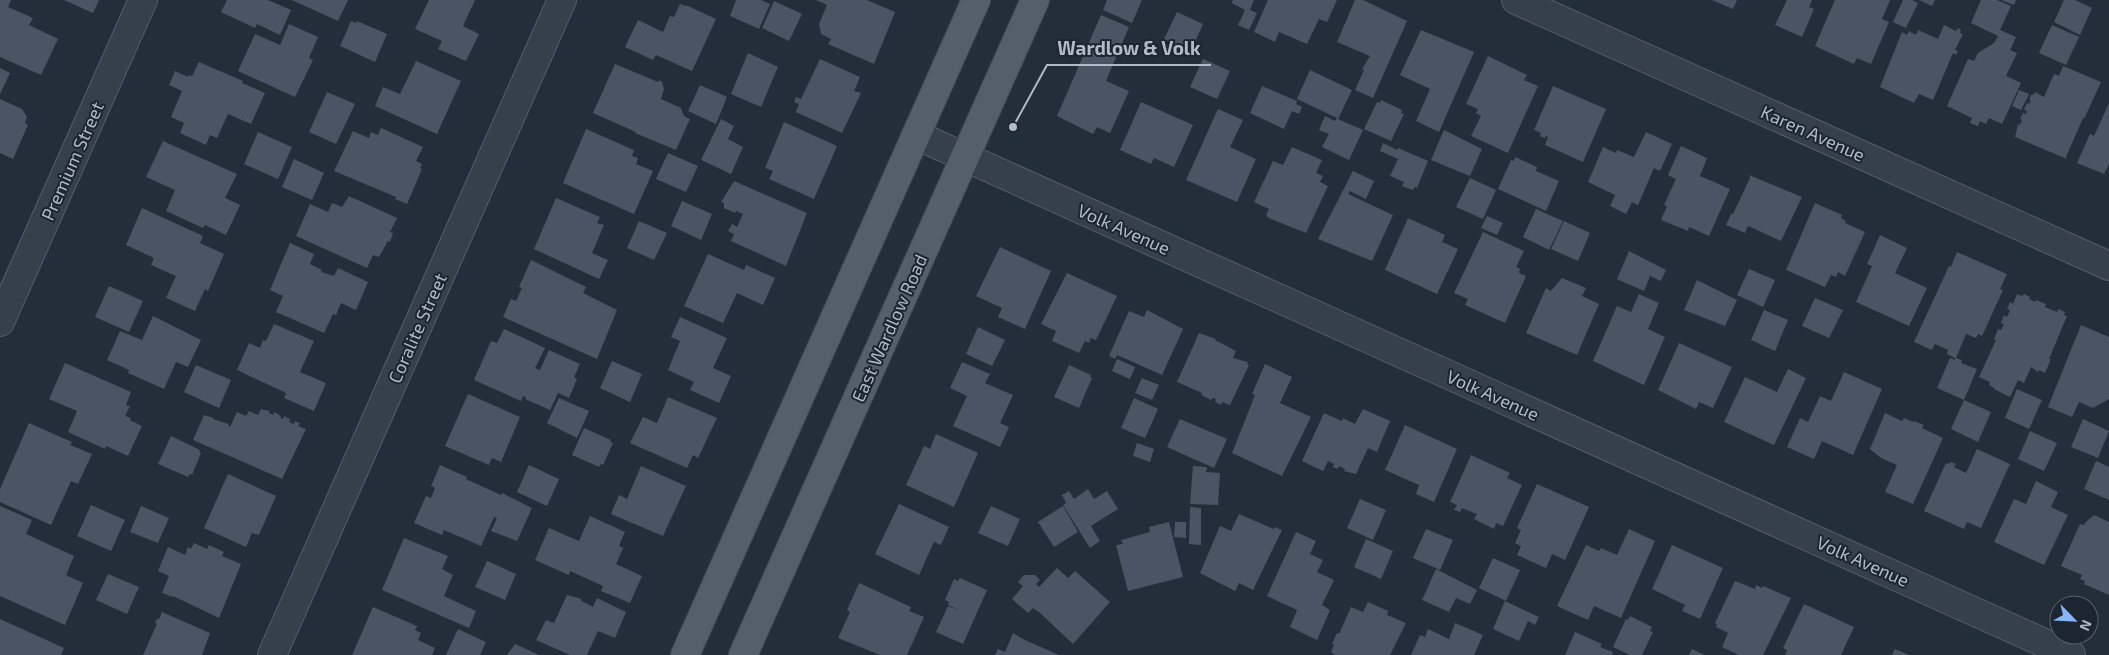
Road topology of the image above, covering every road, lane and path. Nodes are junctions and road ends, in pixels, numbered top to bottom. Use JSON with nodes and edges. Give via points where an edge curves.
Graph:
{"nodes":[{"id":1,"x":143,"y":0,"type":"edge"},
{"id":2,"x":562,"y":0,"type":"edge"},
{"id":3,"x":976,"y":0,"type":"edge"},
{"id":4,"x":1035,"y":0,"type":"edge"},
{"id":5,"x":1516,"y":0,"type":"edge"},
{"id":6,"x":916,"y":135,"type":"junction"},
{"id":7,"x":965,"y":157,"type":"junction"},
{"id":8,"x":2109,"y":266,"type":"edge"},
{"id":9,"x":0,"y":322,"type":"edge"},
{"id":10,"x":272,"y":655,"type":"edge"},
{"id":11,"x":685,"y":655,"type":"edge"},
{"id":12,"x":743,"y":655,"type":"edge"},
{"id":13,"x":2071,"y":655,"type":"edge"}],
"edges":[{"from":1,"to":9,"type":"street","name":"Premium Street"},
{"from":2,"to":10,"type":"street","name":"Coralite Street"},
{"from":3,"to":6,"type":"main road"},
{"from":4,"to":7,"type":"main road","name":"East Wardlow Road"},
{"from":5,"to":8,"type":"street","name":"Karen Avenue"},
{"from":6,"to":7,"type":"street","name":"Volk Avenue"},
{"from":6,"to":11,"type":"main road"},
{"from":7,"to":12,"type":"main road","name":"East Wardlow Road"},
{"from":7,"to":13,"type":"street","name":"Volk Avenue"}]}
